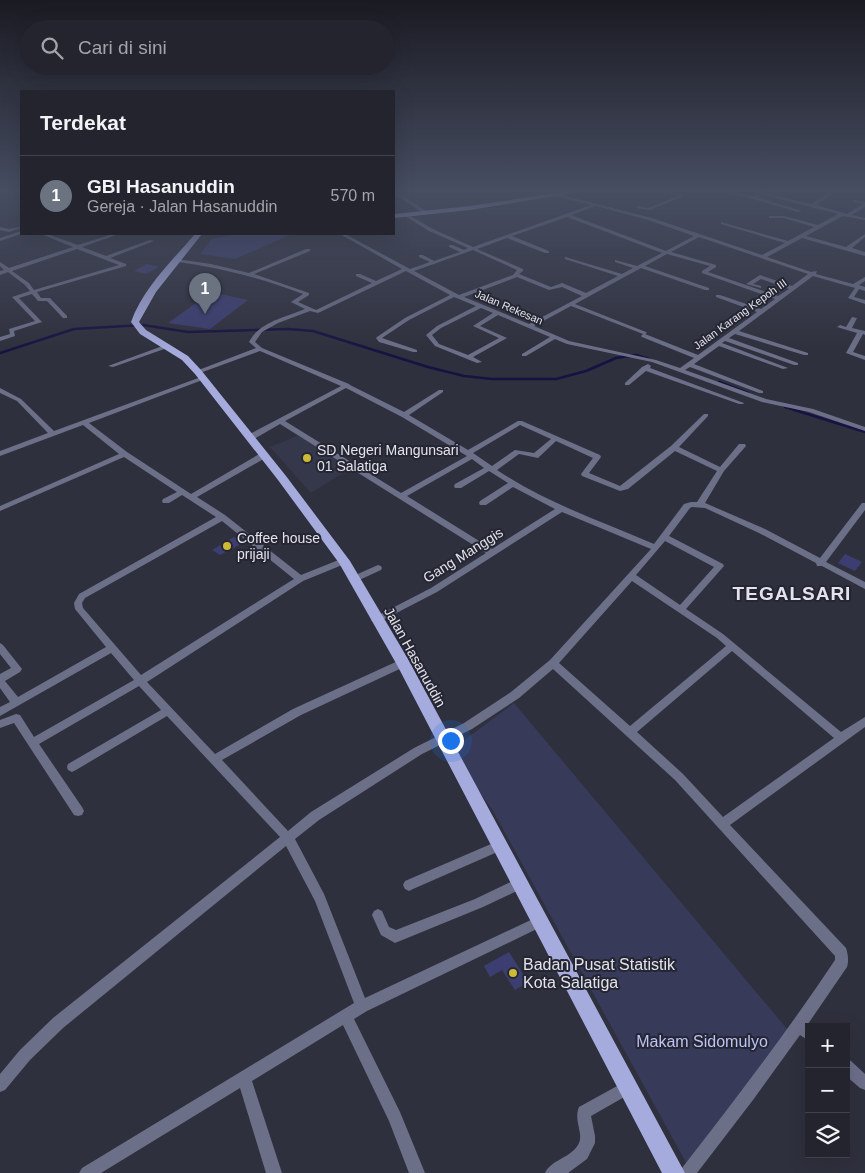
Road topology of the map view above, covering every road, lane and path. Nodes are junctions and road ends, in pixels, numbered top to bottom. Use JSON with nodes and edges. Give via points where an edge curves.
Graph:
{"nodes":[{"id":1,"x":72,"y":244,"type":"edge"},
{"id":2,"x":86,"y":244,"type":"edge"},
{"id":3,"x":144,"y":244,"type":"edge"},
{"id":4,"x":191,"y":244,"type":"edge"},
{"id":5,"x":360,"y":244,"type":"edge"},
{"id":6,"x":463,"y":244,"type":"edge"},
{"id":7,"x":490,"y":244,"type":"edge"},
{"id":8,"x":526,"y":244,"type":"edge"},
{"id":9,"x":643,"y":244,"type":"edge"},
{"id":10,"x":682,"y":244,"type":"edge"},
{"id":11,"x":724,"y":244,"type":"edge"},
{"id":12,"x":788,"y":244,"type":"edge"},
{"id":13,"x":828,"y":244,"type":"edge"},
{"id":14,"x":853,"y":244,"type":"edge"},
{"id":15,"x":79,"y":246,"type":"junction"},
{"id":16,"x":451,"y":246,"type":"dead end"},
{"id":17,"x":475,"y":249,"type":"junction"},
{"id":18,"x":308,"y":250,"type":"dead end"},
{"id":19,"x":850,"y":250,"type":"junction"},
{"id":20,"x":465,"y":252,"type":"junction"},
{"id":21,"x":547,"y":252,"type":"dead end"},
{"id":22,"x":665,"y":252,"type":"junction"},
{"id":23,"x":865,"y":254,"type":"edge"},
{"id":24,"x":845,"y":255,"type":"dead end"},
{"id":25,"x":421,"y":256,"type":"dead end"},
{"id":26,"x":108,"y":257,"type":"junction"},
{"id":27,"x":763,"y":257,"type":"junction"},
{"id":28,"x":567,"y":258,"type":"dead end"},
{"id":29,"x":178,"y":260,"type":"junction"},
{"id":30,"x":617,"y":262,"type":"dead end"},
{"id":31,"x":435,"y":263,"type":"junction"},
{"id":32,"x":0,"y":264,"type":"edge"},
{"id":33,"x":639,"y":267,"type":"junction"},
{"id":34,"x":9,"y":270,"type":"junction"},
{"id":35,"x":408,"y":270,"type":"junction"},
{"id":36,"x":818,"y":270,"type":"dead end"},
{"id":37,"x":0,"y":273,"type":"edge"},
{"id":38,"x":812,"y":274,"type":"junction"},
{"id":39,"x":248,"y":275,"type":"junction"},
{"id":40,"x":358,"y":275,"type":"dead end"},
{"id":41,"x":517,"y":275,"type":"junction"},
{"id":42,"x":623,"y":276,"type":"junction"},
{"id":43,"x":865,"y":279,"type":"edge"},
{"id":44,"x":376,"y":283,"type":"junction"},
{"id":45,"x":856,"y":287,"type":"junction"},
{"id":46,"x":792,"y":288,"type":"junction"},
{"id":47,"x":707,"y":289,"type":"dead end"},
{"id":48,"x":865,"y":289,"type":"edge"},
{"id":49,"x":35,"y":292,"type":"junction"},
{"id":50,"x":456,"y":296,"type":"junction"},
{"id":51,"x":588,"y":296,"type":"junction"},
{"id":52,"x":718,"y":296,"type":"dead end"},
{"id":53,"x":781,"y":296,"type":"junction"},
{"id":54,"x":865,"y":302,"type":"edge"},
{"id":55,"x":571,"y":304,"type":"junction"},
{"id":56,"x":481,"y":306,"type":"junction"},
{"id":57,"x":308,"y":310,"type":"junction"},
{"id":58,"x":761,"y":311,"type":"junction"},
{"id":59,"x":497,"y":313,"type":"junction"},
{"id":60,"x":65,"y":317,"type":"dead end"},
{"id":61,"x":854,"y":318,"type":"dead end"},
{"id":62,"x":530,"y":326,"type":"junction"},
{"id":63,"x":840,"y":327,"type":"dead end"},
{"id":64,"x":848,"y":329,"type":"junction"},
{"id":65,"x":733,"y":331,"type":"junction"},
{"id":66,"x":863,"y":333,"type":"edge"},
{"id":67,"x":644,"y":335,"type":"joint"},
{"id":68,"x":555,"y":337,"type":"junction"},
{"id":69,"x":0,"y":338,"type":"edge"},
{"id":70,"x":724,"y":338,"type":"junction"},
{"id":71,"x":717,"y":343,"type":"junction"},
{"id":72,"x":168,"y":346,"type":"junction"},
{"id":73,"x":260,"y":349,"type":"junction"},
{"id":74,"x":415,"y":351,"type":"dead end"},
{"id":75,"x":806,"y":354,"type":"dead end"},
{"id":76,"x":524,"y":355,"type":"dead end"},
{"id":77,"x":698,"y":357,"type":"junction"},
{"id":78,"x":467,"y":358,"type":"junction"},
{"id":79,"x":865,"y":358,"type":"edge"},
{"id":80,"x":654,"y":361,"type":"junction"},
{"id":81,"x":479,"y":362,"type":"dead end"},
{"id":82,"x":796,"y":364,"type":"dead end"},
{"id":83,"x":111,"y":366,"type":"dead end"},
{"id":84,"x":644,"y":368,"type":"junction"},
{"id":85,"x":683,"y":368,"type":"junction"},
{"id":86,"x":785,"y":368,"type":"dead end"},
{"id":87,"x":200,"y":375,"type":"junction"},
{"id":88,"x":627,"y":384,"type":"dead end"},
{"id":89,"x":347,"y":385,"type":"junction"},
{"id":90,"x":0,"y":390,"type":"edge"},
{"id":91,"x":441,"y":391,"type":"dead end"},
{"id":92,"x":761,"y":392,"type":"dead end"},
{"id":93,"x":743,"y":394,"type":"joint"},
{"id":94,"x":121,"y":401,"type":"dead end"},
{"id":95,"x":740,"y":403,"type":"dead end"},
{"id":96,"x":105,"y":407,"type":"dead end"},
{"id":97,"x":128,"y":407,"type":"junction"},
{"id":98,"x":111,"y":413,"type":"junction"},
{"id":99,"x":405,"y":415,"type":"junction"},
{"id":100,"x":706,"y":415,"type":"dead end"},
{"id":101,"x":84,"y":422,"type":"junction"},
{"id":102,"x":282,"y":422,"type":"junction"},
{"id":103,"x":865,"y":429,"type":"edge"},
{"id":104,"x":53,"y":434,"type":"junction"},
{"id":105,"x":251,"y":437,"type":"junction"},
{"id":106,"x":556,"y":438,"type":"junction"},
{"id":107,"x":742,"y":446,"type":"dead end"},
{"id":108,"x":674,"y":448,"type":"junction"},
{"id":109,"x":0,"y":454,"type":"edge"},
{"id":110,"x":124,"y":454,"type":"junction"},
{"id":111,"x":264,"y":455,"type":"junction"},
{"id":112,"x":470,"y":455,"type":"junction"},
{"id":113,"x":490,"y":469,"type":"junction"},
{"id":114,"x":721,"y":470,"type":"junction"},
{"id":115,"x":512,"y":484,"type":"junction"},
{"id":116,"x":458,"y":486,"type":"dead end"},
{"id":117,"x":186,"y":494,"type":"junction"},
{"id":118,"x":402,"y":496,"type":"junction"},
{"id":119,"x":166,"y":501,"type":"dead end"},
{"id":120,"x":483,"y":503,"type":"dead end"},
{"id":121,"x":701,"y":503,"type":"junction"},
{"id":122,"x":865,"y":505,"type":"edge"},
{"id":123,"x":0,"y":509,"type":"edge"},
{"id":124,"x":561,"y":509,"type":"junction"},
{"id":125,"x":222,"y":517,"type":"junction"},
{"id":126,"x":664,"y":536,"type":"junction"},
{"id":127,"x":656,"y":548,"type":"junction"},
{"id":128,"x":492,"y":553,"type":"junction"},
{"id":129,"x":344,"y":561,"type":"junction"},
{"id":130,"x":820,"y":564,"type":"junction"},
{"id":131,"x":378,"y":568,"type":"dead end"},
{"id":132,"x":631,"y":576,"type":"junction"},
{"id":133,"x":300,"y":579,"type":"junction"},
{"id":134,"x":354,"y":579,"type":"junction"},
{"id":135,"x":865,"y":586,"type":"edge"},
{"id":136,"x":681,"y":609,"type":"junction"},
{"id":137,"x":376,"y":620,"type":"junction"},
{"id":138,"x":732,"y":646,"type":"junction"},
{"id":139,"x":0,"y":647,"type":"edge"},
{"id":140,"x":113,"y":648,"type":"junction"},
{"id":141,"x":403,"y":663,"type":"junction"},
{"id":142,"x":553,"y":663,"type":"junction"},
{"id":143,"x":0,"y":679,"type":"edge"},
{"id":144,"x":140,"y":681,"type":"junction"},
{"id":145,"x":16,"y":702,"type":"junction"},
{"id":146,"x":167,"y":711,"type":"junction"},
{"id":147,"x":0,"y":712,"type":"edge"},
{"id":148,"x":864,"y":723,"type":"edge"},
{"id":149,"x":0,"y":724,"type":"edge"},
{"id":150,"x":629,"y":732,"type":"junction"},
{"id":151,"x":441,"y":738,"type":"junction"},
{"id":152,"x":841,"y":738,"type":"junction"},
{"id":153,"x":33,"y":743,"type":"junction"},
{"id":154,"x":213,"y":760,"type":"junction"},
{"id":155,"x":72,"y":767,"type":"dead end"},
{"id":156,"x":78,"y":811,"type":"dead end"},
{"id":157,"x":722,"y":824,"type":"junction"},
{"id":158,"x":286,"y":838,"type":"junction"},
{"id":159,"x":498,"y":846,"type":"junction"},
{"id":160,"x":519,"y":884,"type":"junction"},
{"id":161,"x":409,"y":885,"type":"dead end"},
{"id":162,"x":378,"y":915,"type":"dead end"},
{"id":163,"x":539,"y":922,"type":"junction"},
{"id":164,"x":362,"y":1006,"type":"junction"},
{"id":165,"x":345,"y":1016,"type":"junction"},
{"id":166,"x":804,"y":1030,"type":"edge"},
{"id":167,"x":848,"y":1068,"type":"edge"},
{"id":168,"x":244,"y":1078,"type":"junction"},
{"id":169,"x":865,"y":1083,"type":"edge"},
{"id":170,"x":0,"y":1085,"type":"edge"},
{"id":171,"x":628,"y":1087,"type":"junction"},
{"id":172,"x":87,"y":1173,"type":"edge"},
{"id":173,"x":274,"y":1173,"type":"edge"},
{"id":174,"x":417,"y":1173,"type":"edge"},
{"id":175,"x":553,"y":1173,"type":"edge"},
{"id":176,"x":674,"y":1173,"type":"edge"},
{"id":177,"x":688,"y":1173,"type":"edge"}],
"edges":[{"from":1,"to":15,"type":"street"},
{"from":2,"to":15,"type":"street"},
{"from":3,"to":26,"type":"street"},
{"from":4,"to":29,"type":"main road","name":"Jalan Hasanuddin"},
{"from":5,"to":35,"type":"street","name":"Jalan Rekesan"},
{"from":6,"to":17,"type":"street"},
{"from":7,"to":17,"type":"street"},
{"from":8,"to":21,"type":"street"},
{"from":9,"to":22,"type":"street"},
{"from":10,"to":22,"type":"street"},
{"from":11,"to":27,"type":"street"},
{"from":12,"to":27,"type":"street"},
{"from":13,"to":19,"type":"street"},
{"from":14,"to":19,"type":"street"},
{"from":15,"to":26,"type":"street"},
{"from":15,"to":34,"type":"street"},
{"from":16,"to":20,"type":"street"},
{"from":17,"to":20,"type":"street"},
{"from":17,"to":41,"type":"street","via":[[520,269]]},
{"from":18,"to":39,"type":"street"},
{"from":19,"to":23,"type":"street"},
{"from":19,"to":24,"type":"street"},
{"from":20,"to":31,"type":"street"},
{"from":22,"to":33,"type":"street"},
{"from":22,"to":53,"type":"street","via":[[714,266],[704,272]]},
{"from":25,"to":31,"type":"street"},
{"from":26,"to":49,"type":"street","via":[[124,265]]},
{"from":27,"to":38,"type":"street"},
{"from":28,"to":42,"type":"street"},
{"from":29,"to":39,"type":"street"},
{"from":29,"to":72,"type":"main road","name":"Jalan Hasanuddin","via":[[137,313],[137,325]]},
{"from":30,"to":33,"type":"street"},
{"from":31,"to":35,"type":"street"},
{"from":32,"to":34,"type":"street"},
{"from":33,"to":42,"type":"street"},
{"from":33,"to":47,"type":"street"},
{"from":34,"to":37,"type":"street"},
{"from":34,"to":49,"type":"street"},
{"from":35,"to":44,"type":"street"},
{"from":35,"to":50,"type":"street","name":"Jalan Rekesan"},
{"from":36,"to":38,"type":"street"},
{"from":38,"to":45,"type":"street"},
{"from":38,"to":46,"type":"street","name":"Jalan Karang Kepoh III"},
{"from":39,"to":57,"type":"street","via":[[310,293],[294,302]]},
{"from":40,"to":44,"type":"street"},
{"from":41,"to":50,"type":"street"},
{"from":41,"to":51,"type":"street","via":[[551,289],[561,285]]},
{"from":42,"to":51,"type":"street"},
{"from":43,"to":45,"type":"street"},
{"from":44,"to":57,"type":"street","via":[[316,312]]},
{"from":45,"to":48,"type":"street"},
{"from":45,"to":54,"type":"street","via":[[851,298]]},
{"from":46,"to":53,"type":"street","name":"Jalan Karang Kepoh III"},
{"from":46,"to":53,"type":"street","via":[[760,277],[749,284]]},
{"from":49,"to":60,"type":"street","via":[[40,300],[48,299]]},
{"from":49,"to":69,"type":"street","via":[[14,298],[39,322],[11,330],[13,334]]},
{"from":50,"to":56,"type":"street","name":"Jalan Rekesan"},
{"from":50,"to":74,"type":"street","via":[[412,316],[380,336],[381,341]]},
{"from":51,"to":55,"type":"street"},
{"from":52,"to":58,"type":"street"},
{"from":53,"to":58,"type":"street","name":"Jalan Karang Kepoh III"},
{"from":55,"to":62,"type":"street"},
{"from":55,"to":67,"type":"street"},
{"from":56,"to":59,"type":"street","name":"Jalan Rekesan"},
{"from":56,"to":78,"type":"street","via":[[430,334],[437,345]]},
{"from":57,"to":73,"type":"street","via":[[264,329],[254,337],[252,342]]},
{"from":58,"to":65,"type":"street","name":"Jalan Karang Kepoh III"},
{"from":59,"to":62,"type":"street","name":"Jalan Rekesan"},
{"from":59,"to":78,"type":"street","via":[[476,326],[504,338]]},
{"from":61,"to":64,"type":"street"},
{"from":62,"to":68,"type":"street","name":"Jalan Rekesan"},
{"from":63,"to":64,"type":"street"},
{"from":64,"to":66,"type":"street"},
{"from":65,"to":70,"type":"street","name":"Jalan Karang Kepoh III"},
{"from":65,"to":75,"type":"street"},
{"from":66,"to":79,"type":"street","via":[[849,352]]},
{"from":67,"to":77,"type":"street"},
{"from":68,"to":76,"type":"street"},
{"from":68,"to":80,"type":"street","name":"Jalan Rekesan"},
{"from":70,"to":71,"type":"street","name":"Jalan Karang Kepoh III"},
{"from":70,"to":82,"type":"street"},
{"from":71,"to":77,"type":"street","name":"Jalan Karang Kepoh III"},
{"from":71,"to":86,"type":"street"},
{"from":72,"to":83,"type":"street"},
{"from":72,"to":87,"type":"main road","name":"Jalan Hasanuddin","via":[[185,358]]},
{"from":73,"to":87,"type":"street"},
{"from":73,"to":89,"type":"street"},
{"from":77,"to":85,"type":"street","name":"Jalan Karang Kepoh III"},
{"from":78,"to":81,"type":"street"},
{"from":80,"to":84,"type":"street"},
{"from":80,"to":85,"type":"street","name":"Jalan Rekesan"},
{"from":84,"to":88,"type":"street"},
{"from":84,"to":95,"type":"street"},
{"from":85,"to":92,"type":"street","name":"Jalan Rekesan"},
{"from":85,"to":93,"type":"street"},
{"from":87,"to":97,"type":"street"},
{"from":87,"to":105,"type":"main road","name":"Jalan Hasanuddin"},
{"from":89,"to":99,"type":"street"},
{"from":89,"to":102,"type":"street"},
{"from":90,"to":104,"type":"street","via":[[19,400]]},
{"from":91,"to":99,"type":"street"},
{"from":93,"to":103,"type":"street","via":[[811,410]]},
{"from":94,"to":97,"type":"street"},
{"from":96,"to":98,"type":"street"},
{"from":97,"to":98,"type":"street"},
{"from":98,"to":101,"type":"street"},
{"from":99,"to":112,"type":"street"},
{"from":100,"to":108,"type":"street"},
{"from":101,"to":104,"type":"street"},
{"from":101,"to":110,"type":"street"},
{"from":102,"to":105,"type":"street"},
{"from":102,"to":118,"type":"street"},
{"from":104,"to":109,"type":"street"},
{"from":105,"to":111,"type":"main road","name":"Jalan Hasanuddin"},
{"from":106,"to":108,"type":"street","via":[[597,457],[585,474],[620,489]]},
{"from":106,"to":112,"type":"street","via":[[518,422]]},
{"from":106,"to":113,"type":"street","via":[[535,456],[518,452]]},
{"from":107,"to":114,"type":"street"},
{"from":108,"to":114,"type":"street"},
{"from":110,"to":117,"type":"street"},
{"from":110,"to":123,"type":"street"},
{"from":111,"to":117,"type":"street"},
{"from":111,"to":129,"type":"main road","name":"Jalan Hasanuddin"},
{"from":112,"to":113,"type":"street"},
{"from":112,"to":118,"type":"street"},
{"from":113,"to":115,"type":"street"},
{"from":113,"to":116,"type":"street"},
{"from":114,"to":121,"type":"street"},
{"from":115,"to":120,"type":"street"},
{"from":115,"to":124,"type":"street"},
{"from":117,"to":119,"type":"street"},
{"from":117,"to":125,"type":"street"},
{"from":118,"to":128,"type":"street"},
{"from":121,"to":126,"type":"street","via":[[687,506]]},
{"from":121,"to":130,"type":"street","via":[[762,531]]},
{"from":122,"to":130,"type":"street"},
{"from":124,"to":127,"type":"street"},
{"from":124,"to":128,"type":"street","name":"Gang Manggis"},
{"from":125,"to":133,"type":"street"},
{"from":125,"to":140,"type":"street","via":[[82,596],[79,609]]},
{"from":126,"to":127,"type":"street"},
{"from":126,"to":136,"type":"street","via":[[720,566]]},
{"from":127,"to":132,"type":"street"},
{"from":128,"to":137,"type":"street","name":"Gang Manggis","via":[[434,590]]},
{"from":129,"to":133,"type":"street"},
{"from":129,"to":134,"type":"main road","name":"Jalan Hasanuddin"},
{"from":130,"to":135,"type":"street"},
{"from":131,"to":134,"type":"street"},
{"from":132,"to":136,"type":"street"},
{"from":132,"to":142,"type":"street"},
{"from":133,"to":144,"type":"street"},
{"from":134,"to":137,"type":"main road","name":"Jalan Hasanuddin"},
{"from":136,"to":138,"type":"street"},
{"from":137,"to":141,"type":"main road","name":"Jalan Hasanuddin"},
{"from":138,"to":150,"type":"street"},
{"from":138,"to":152,"type":"street"},
{"from":139,"to":143,"type":"street","via":[[17,669]]},
{"from":140,"to":144,"type":"street"},
{"from":140,"to":145,"type":"street"},
{"from":141,"to":151,"type":"main road","name":"Jalan Hasanuddin"},
{"from":141,"to":154,"type":"street","via":[[298,712]]},
{"from":142,"to":150,"type":"street"},
{"from":142,"to":151,"type":"street","via":[[515,695],[468,726]]},
{"from":143,"to":145,"type":"street"},
{"from":144,"to":146,"type":"street"},
{"from":144,"to":153,"type":"street"},
{"from":145,"to":147,"type":"street"},
{"from":146,"to":154,"type":"street"},
{"from":146,"to":155,"type":"street"},
{"from":148,"to":152,"type":"street"},
{"from":149,"to":153,"type":"street","via":[[16,718]]},
{"from":150,"to":157,"type":"street","via":[[679,777]]},
{"from":151,"to":158,"type":"street","via":[[315,816]]},
{"from":151,"to":159,"type":"main road","name":"Jalan Hasanuddin"},
{"from":152,"to":157,"type":"street"},
{"from":153,"to":156,"type":"street"},
{"from":154,"to":158,"type":"street"},
{"from":157,"to":166,"type":"street","via":[[841,953],[842,962]]},
{"from":158,"to":164,"type":"street","via":[[321,901]]},
{"from":158,"to":170,"type":"street","via":[[79,1005],[25,1055]]},
{"from":159,"to":160,"type":"main road","name":"Jalan Hasanuddin"},
{"from":159,"to":161,"type":"street"},
{"from":160,"to":162,"type":"street","via":[[395,937],[385,931]]},
{"from":160,"to":163,"type":"main road","name":"Jalan Hasanuddin"},
{"from":163,"to":164,"type":"street"},
{"from":163,"to":171,"type":"main road","name":"Jalan Hasanuddin"},
{"from":164,"to":165,"type":"street"},
{"from":165,"to":168,"type":"street"},
{"from":165,"to":174,"type":"street","via":[[395,1117]]},
{"from":166,"to":177,"type":"street"},
{"from":167,"to":169,"type":"street"},
{"from":168,"to":172,"type":"street"},
{"from":168,"to":173,"type":"street"},
{"from":171,"to":175,"type":"street","via":[[584,1112],[588,1144],[579,1156]]},
{"from":171,"to":176,"type":"main road","name":"Jalan Hasanuddin"}]}
